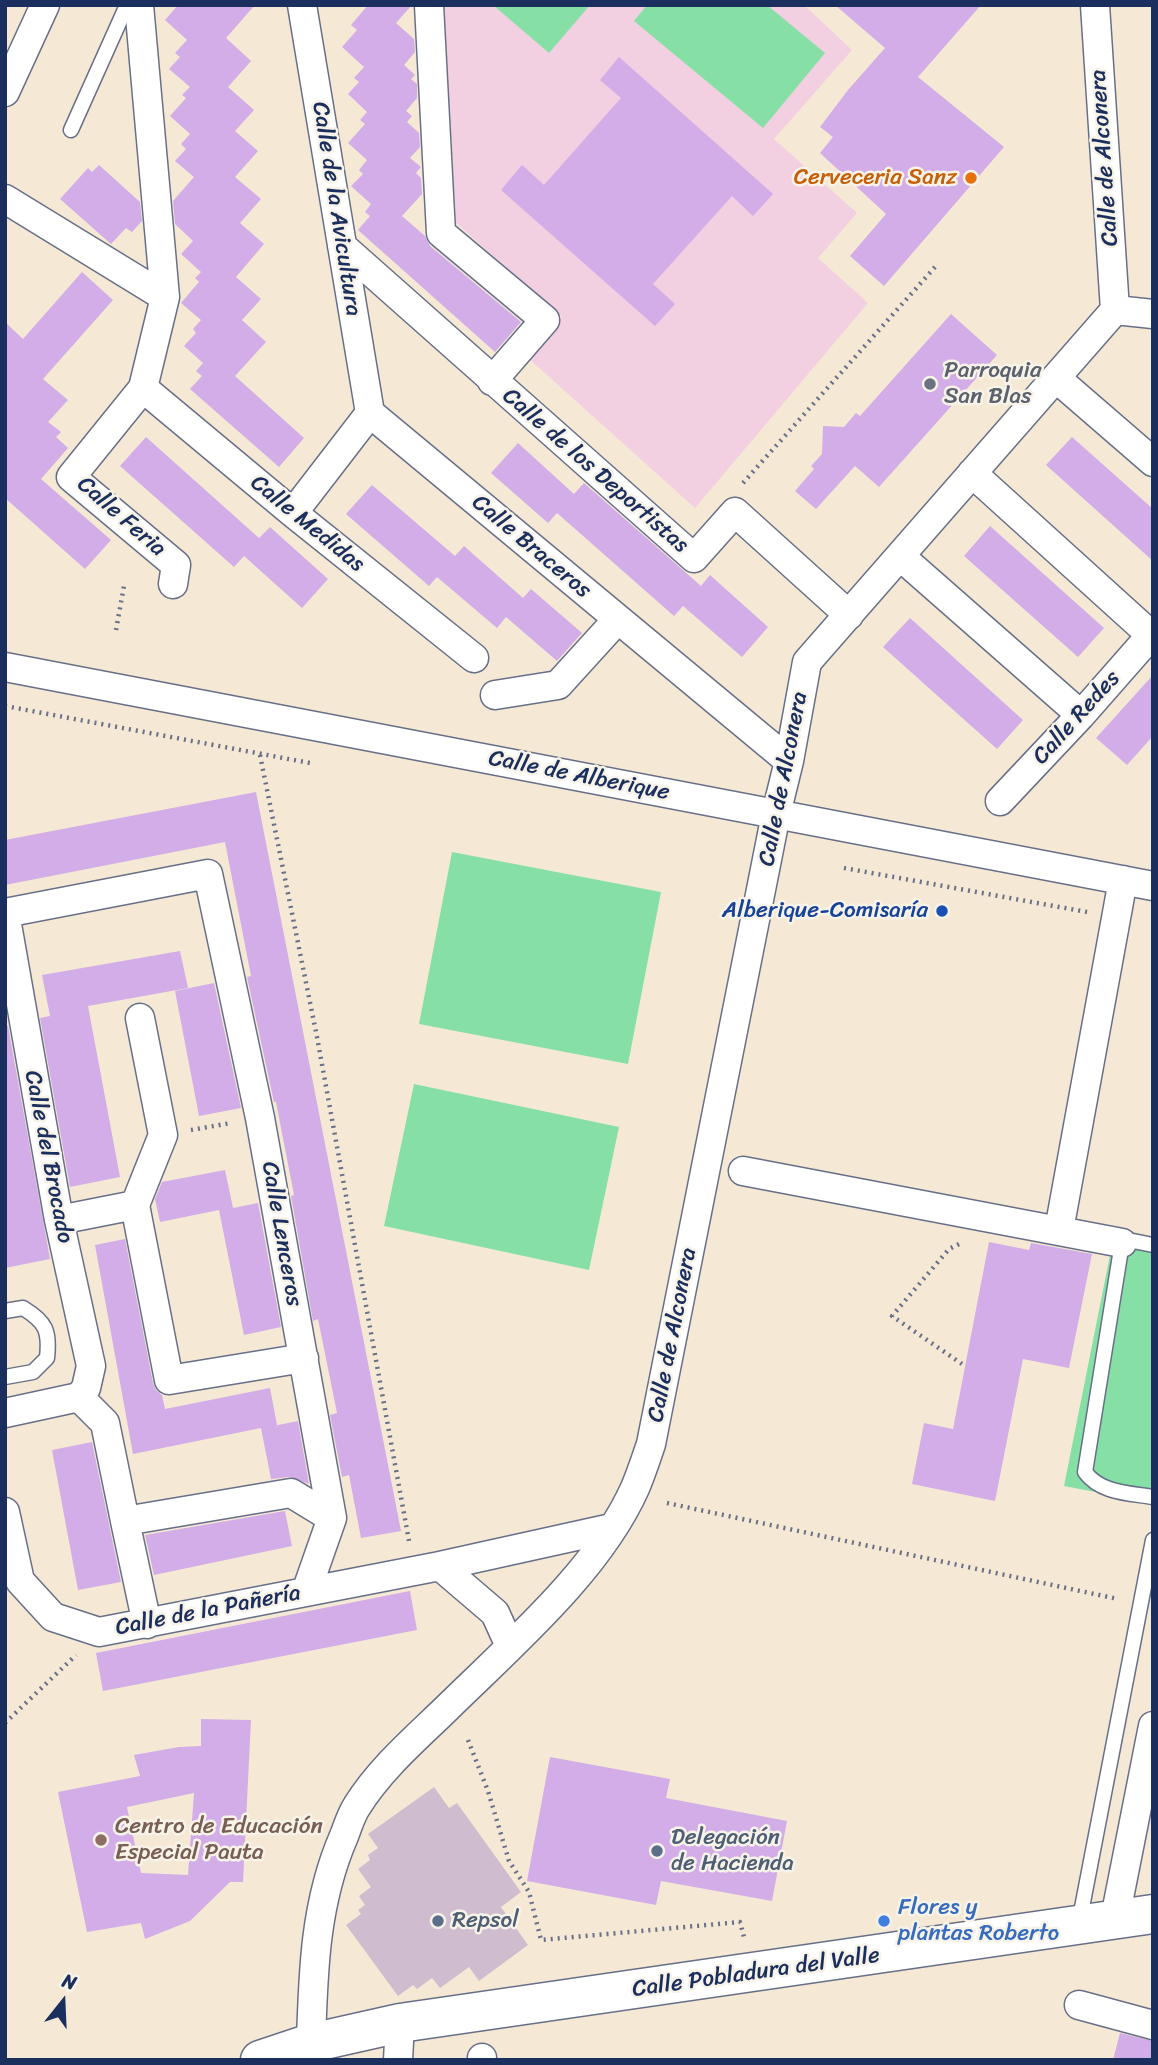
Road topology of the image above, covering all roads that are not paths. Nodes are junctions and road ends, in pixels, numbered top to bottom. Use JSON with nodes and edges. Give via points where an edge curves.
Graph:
{"nodes":[{"id":1,"x":45,"y":5,"type":"edge"},
{"id":2,"x":127,"y":5,"type":"edge"},
{"id":3,"x":139,"y":5,"type":"edge"},
{"id":4,"x":302,"y":5,"type":"edge"},
{"id":5,"x":429,"y":5,"type":"edge"},
{"id":6,"x":1095,"y":5,"type":"edge"},
{"id":7,"x":5,"y":92,"type":"edge"},
{"id":8,"x":71,"y":130,"type":"dead end"},
{"id":9,"x":5,"y":199,"type":"edge"},
{"id":10,"x":342,"y":246,"type":"junction"},
{"id":11,"x":164,"y":297,"type":"junction"},
{"id":12,"x":1115,"y":310,"type":"junction"},
{"id":13,"x":1153,"y":314,"type":"edge"},
{"id":14,"x":1056,"y":378,"type":"junction"},
{"id":15,"x":492,"y":381,"type":"junction"},
{"id":16,"x":143,"y":388,"type":"junction"},
{"id":17,"x":370,"y":413,"type":"junction"},
{"id":18,"x":1153,"y":462,"type":"edge"},
{"id":19,"x":972,"y":473,"type":"junction"},
{"id":20,"x":293,"y":513,"type":"junction"},
{"id":21,"x":900,"y":556,"type":"junction"},
{"id":22,"x":173,"y":584,"type":"dead end"},
{"id":23,"x":849,"y":615,"type":"junction"},
{"id":24,"x":618,"y":619,"type":"junction"},
{"id":25,"x":1152,"y":634,"type":"edge"},
{"id":26,"x":474,"y":658,"type":"dead end"},
{"id":27,"x":5,"y":667,"type":"edge"},
{"id":28,"x":495,"y":695,"type":"dead end"},
{"id":29,"x":1081,"y":715,"type":"junction"},
{"id":30,"x":789,"y":761,"type":"junction"},
{"id":31,"x":1000,"y":801,"type":"dead end"},
{"id":32,"x":776,"y":814,"type":"junction"},
{"id":33,"x":1124,"y":880,"type":"junction"},
{"id":34,"x":1153,"y":886,"type":"edge"},
{"id":35,"x":5,"y":913,"type":"edge"},
{"id":36,"x":140,"y":1018,"type":"dead end"},
{"id":37,"x":743,"y":1171,"type":"dead end"},
{"id":38,"x":135,"y":1205,"type":"junction"},
{"id":39,"x":59,"y":1220,"type":"junction"},
{"id":40,"x":1059,"y":1230,"type":"junction"},
{"id":41,"x":1122,"y":1243,"type":"junction"},
{"id":42,"x":1153,"y":1245,"type":"edge"},
{"id":43,"x":5,"y":1311,"type":"edge"},
{"id":44,"x":304,"y":1358,"type":"junction"},
{"id":45,"x":5,"y":1377,"type":"edge"},
{"id":46,"x":79,"y":1397,"type":"junction"},
{"id":47,"x":5,"y":1413,"type":"edge"},
{"id":48,"x":1153,"y":1497,"type":"edge"},
{"id":49,"x":5,"y":1512,"type":"edge"},
{"id":50,"x":332,"y":1518,"type":"junction"},
{"id":51,"x":125,"y":1521,"type":"junction"},
{"id":52,"x":612,"y":1528,"type":"junction"},
{"id":53,"x":1153,"y":1540,"type":"edge"},
{"id":54,"x":427,"y":1569,"type":"junction"},
{"id":55,"x":306,"y":1592,"type":"junction"},
{"id":56,"x":147,"y":1624,"type":"junction"},
{"id":57,"x":510,"y":1646,"type":"junction"},
{"id":58,"x":1153,"y":1726,"type":"edge"},
{"id":59,"x":1153,"y":1914,"type":"edge"},
{"id":60,"x":1097,"y":1921,"type":"junction"},
{"id":61,"x":1080,"y":2005,"type":"dead end"},
{"id":62,"x":1153,"y":2025,"type":"edge"},
{"id":63,"x":399,"y":2041,"type":"edge"},
{"id":64,"x":311,"y":2043,"type":"junction"},
{"id":65,"x":260,"y":2060,"type":"edge"}],
"edges":[{"from":1,"to":7,"type":"street"},
{"from":2,"to":8,"type":"lane"},
{"from":3,"to":11,"type":"street"},
{"from":4,"to":10,"type":"street","name":"Calle de la Avicultura"},
{"from":5,"to":15,"type":"street","name":"Calle de los Deportistas","via":[[440,233],[545,320]]},
{"from":6,"to":12,"type":"street","name":"Calle de Alconera"},
{"from":9,"to":11,"type":"street"},
{"from":10,"to":15,"type":"street","name":"Calle de los Deportistas"},
{"from":10,"to":17,"type":"street","name":"Calle de la Avicultura"},
{"from":11,"to":16,"type":"street"},
{"from":12,"to":13,"type":"street"},
{"from":12,"to":14,"type":"street","name":"Calle de Alconera"},
{"from":14,"to":18,"type":"street"},
{"from":14,"to":19,"type":"street","name":"Calle de Alconera"},
{"from":15,"to":23,"type":"street","name":"Calle de los Deportistas","via":[[694,558],[735,512]]},
{"from":16,"to":20,"type":"street","name":"Calle Medidas"},
{"from":16,"to":22,"type":"street","name":"Calle Feria","via":[[71,477],[176,565]]},
{"from":17,"to":20,"type":"street"},
{"from":17,"to":24,"type":"street","name":"Calle Braceros"},
{"from":19,"to":21,"type":"street","name":"Calle de Alconera"},
{"from":19,"to":25,"type":"street"},
{"from":20,"to":26,"type":"street","name":"Calle Medidas"},
{"from":21,"to":23,"type":"street","name":"Calle de Alconera"},
{"from":21,"to":29,"type":"street"},
{"from":23,"to":30,"type":"street","name":"Calle de Alconera","via":[[807,662]]},
{"from":24,"to":28,"type":"street","via":[[558,685]]},
{"from":24,"to":30,"type":"street","name":"Calle Braceros"},
{"from":25,"to":29,"type":"street","name":"Calle Redes"},
{"from":27,"to":32,"type":"street","name":"Calle de Alberique"},
{"from":29,"to":31,"type":"street","name":"Calle Redes"},
{"from":30,"to":32,"type":"street","name":"Calle de Alconera"},
{"from":32,"to":33,"type":"street","name":"Calle de Alberique"},
{"from":32,"to":52,"type":"street","name":"Calle de Alconera","via":[[651,1444],[634,1490]]},
{"from":33,"to":34,"type":"street","name":"Calle de Alberique"},
{"from":33,"to":40,"type":"street"},
{"from":35,"to":39,"type":"street","name":"Calle del Brocado"},
{"from":35,"to":44,"type":"street","name":"Calle Lenceros","via":[[208,874],[260,1118]]},
{"from":36,"to":38,"type":"street","via":[[163,1135]]},
{"from":37,"to":40,"type":"street"},
{"from":38,"to":39,"type":"street"},
{"from":38,"to":44,"type":"street","via":[[169,1380]]},
{"from":39,"to":46,"type":"street","name":"Calle del Brocado","via":[[91,1366]]},
{"from":40,"to":41,"type":"street"},
{"from":41,"to":42,"type":"lane"},
{"from":41,"to":48,"type":"lane","via":[[1086,1472],[1092,1482],[1107,1489]]},
{"from":43,"to":45,"type":"lane","via":[[23,1308],[39,1318],[49,1337],[47,1358],[33,1372]]},
{"from":44,"to":50,"type":"street","name":"Calle Lenceros"},
{"from":46,"to":47,"type":"street"},
{"from":46,"to":51,"type":"street","via":[[105,1423]]},
{"from":49,"to":56,"type":"street","name":"Calle de la Pañería","via":[[20,1581],[53,1617],[99,1632]]},
{"from":50,"to":51,"type":"street","via":[[291,1493]]},
{"from":50,"to":55,"type":"street","name":"Calle Lenceros"},
{"from":51,"to":56,"type":"street"},
{"from":52,"to":54,"type":"street","name":"Calle de la Pañería"},
{"from":52,"to":57,"type":"street","name":"Calle de Alconera","via":[[577,1576]]},
{"from":53,"to":60,"type":"lane"},
{"from":54,"to":55,"type":"street","name":"Calle de la Pañería"},
{"from":54,"to":57,"type":"street","via":[[495,1613]]},
{"from":55,"to":56,"type":"street","name":"Calle de la Pañería"},
{"from":57,"to":64,"type":"street","name":"Calle de Alconera","via":[[390,1763],[356,1807],[323,1897],[315,1941]]},
{"from":58,"to":60,"type":"street","via":[[1131,1838]]},
{"from":59,"to":60,"type":"street","name":"Calle Pobladura del Valle"},
{"from":60,"to":63,"type":"street","name":"Calle Pobladura del Valle","via":[[755,1973]]},
{"from":61,"to":62,"type":"street"},
{"from":63,"to":64,"type":"street","name":"Calle Pobladura del Valle"},
{"from":64,"to":65,"type":"street","name":"Calle Pobladura del Valle"}]}
